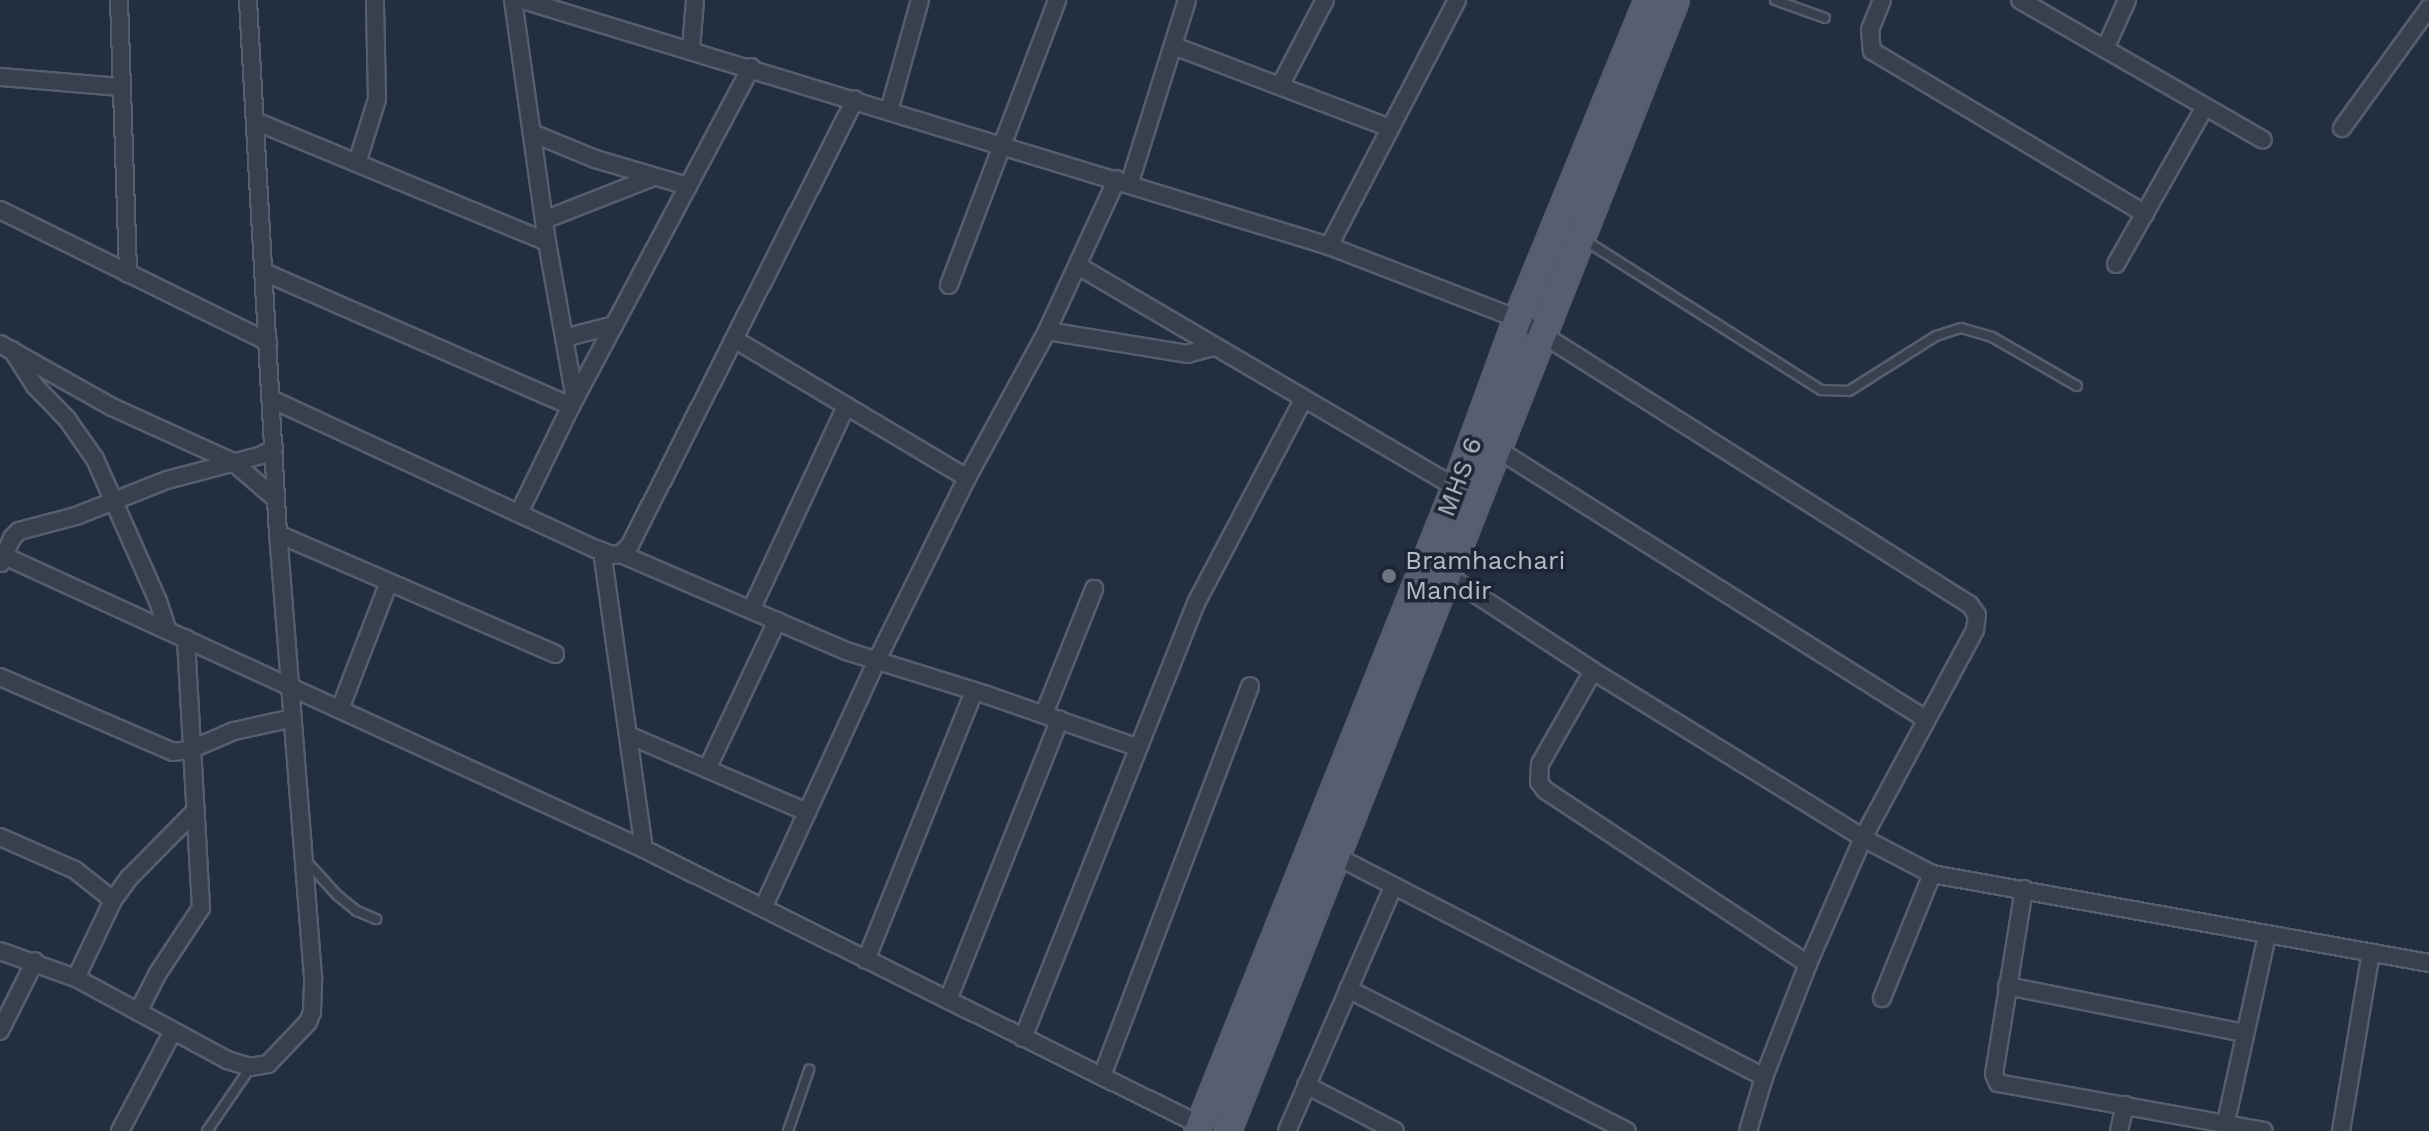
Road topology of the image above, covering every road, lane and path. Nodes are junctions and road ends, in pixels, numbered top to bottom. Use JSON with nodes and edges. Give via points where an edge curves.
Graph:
{"nodes":[{"id":1,"x":119,"y":0,"type":"edge"},
{"id":2,"x":248,"y":0,"type":"edge"},
{"id":3,"x":375,"y":0,"type":"edge"},
{"id":4,"x":513,"y":0,"type":"edge"},
{"id":5,"x":523,"y":0,"type":"edge"},
{"id":6,"x":695,"y":0,"type":"edge"},
{"id":7,"x":920,"y":0,"type":"edge"},
{"id":8,"x":1057,"y":0,"type":"edge"},
{"id":9,"x":1187,"y":0,"type":"edge"},
{"id":10,"x":1325,"y":0,"type":"edge"},
{"id":11,"x":1457,"y":0,"type":"edge"},
{"id":12,"x":1649,"y":0,"type":"edge"},
{"id":13,"x":1675,"y":0,"type":"edge"},
{"id":14,"x":1775,"y":0,"type":"edge"},
{"id":15,"x":1882,"y":0,"type":"edge"},
{"id":16,"x":2020,"y":0,"type":"edge"},
{"id":17,"x":2127,"y":0,"type":"edge"},
{"id":18,"x":2429,"y":8,"type":"edge"},
{"id":19,"x":1825,"y":18,"type":"dead end"},
{"id":20,"x":2410,"y":33,"type":"junction"},
{"id":21,"x":2429,"y":36,"type":"edge"},
{"id":22,"x":1174,"y":46,"type":"junction"},
{"id":23,"x":691,"y":49,"type":"junction"},
{"id":24,"x":2105,"y":49,"type":"junction"},
{"id":25,"x":751,"y":67,"type":"junction"},
{"id":26,"x":0,"y":77,"type":"edge"},
{"id":27,"x":1280,"y":86,"type":"junction"},
{"id":28,"x":122,"y":87,"type":"junction"},
{"id":29,"x":855,"y":100,"type":"junction"},
{"id":30,"x":2205,"y":107,"type":"junction"},
{"id":31,"x":889,"y":111,"type":"junction"},
{"id":32,"x":255,"y":121,"type":"junction"},
{"id":33,"x":1390,"y":128,"type":"junction"},
{"id":34,"x":2342,"y":128,"type":"dead end"},
{"id":35,"x":532,"y":133,"type":"junction"},
{"id":36,"x":2263,"y":140,"type":"dead end"},
{"id":37,"x":1003,"y":145,"type":"junction"},
{"id":38,"x":357,"y":163,"type":"junction"},
{"id":39,"x":651,"y":178,"type":"junction"},
{"id":40,"x":1124,"y":180,"type":"junction"},
{"id":41,"x":688,"y":186,"type":"junction"},
{"id":42,"x":0,"y":210,"type":"edge"},
{"id":43,"x":2145,"y":214,"type":"junction"},
{"id":44,"x":544,"y":220,"type":"junction"},
{"id":45,"x":1581,"y":238,"type":"junction"},
{"id":46,"x":547,"y":242,"type":"junction"},
{"id":47,"x":1329,"y":246,"type":"junction"},
{"id":48,"x":2116,"y":264,"type":"dead end"},
{"id":49,"x":1080,"y":267,"type":"junction"},
{"id":50,"x":264,"y":272,"type":"junction"},
{"id":51,"x":128,"y":274,"type":"junction"},
{"id":52,"x":949,"y":285,"type":"dead end"},
{"id":53,"x":1518,"y":319,"type":"junction"},
{"id":54,"x":614,"y":325,"type":"junction"},
{"id":55,"x":1047,"y":331,"type":"junction"},
{"id":56,"x":1543,"y":333,"type":"junction"},
{"id":57,"x":564,"y":338,"type":"junction"},
{"id":58,"x":734,"y":339,"type":"junction"},
{"id":59,"x":268,"y":342,"type":"junction"},
{"id":60,"x":6,"y":347,"type":"edge"},
{"id":61,"x":1213,"y":347,"type":"junction"},
{"id":62,"x":2077,"y":386,"type":"dead end"},
{"id":63,"x":271,"y":399,"type":"junction"},
{"id":64,"x":1303,"y":400,"type":"junction"},
{"id":65,"x":573,"y":402,"type":"junction"},
{"id":66,"x":846,"y":406,"type":"junction"},
{"id":67,"x":274,"y":448,"type":"junction"},
{"id":68,"x":1497,"y":449,"type":"junction"},
{"id":69,"x":233,"y":462,"type":"junction"},
{"id":70,"x":967,"y":478,"type":"junction"},
{"id":71,"x":1467,"y":494,"type":"junction"},
{"id":72,"x":276,"y":499,"type":"junction"},
{"id":73,"x":113,"y":500,"type":"junction"},
{"id":74,"x":519,"y":513,"type":"junction"},
{"id":75,"x":278,"y":534,"type":"junction"},
{"id":76,"x":602,"y":551,"type":"junction"},
{"id":77,"x":621,"y":554,"type":"junction"},
{"id":78,"x":1,"y":558,"type":"edge"},
{"id":79,"x":1448,"y":576,"type":"junction"},
{"id":80,"x":389,"y":582,"type":"junction"},
{"id":81,"x":1094,"y":589,"type":"dead end"},
{"id":82,"x":751,"y":610,"type":"junction"},
{"id":83,"x":777,"y":621,"type":"junction"},
{"id":84,"x":167,"y":629,"type":"junction"},
{"id":85,"x":186,"y":638,"type":"junction"},
{"id":86,"x":555,"y":654,"type":"dead end"},
{"id":87,"x":877,"y":660,"type":"junction"},
{"id":88,"x":1593,"y":671,"type":"junction"},
{"id":89,"x":0,"y":677,"type":"edge"},
{"id":90,"x":291,"y":686,"type":"junction"},
{"id":91,"x":1250,"y":686,"type":"dead end"},
{"id":92,"x":974,"y":691,"type":"junction"},
{"id":93,"x":340,"y":709,"type":"junction"},
{"id":94,"x":1052,"y":716,"type":"junction"},
{"id":95,"x":293,"y":718,"type":"junction"},
{"id":96,"x":1927,"y":720,"type":"junction"},
{"id":97,"x":628,"y":735,"type":"junction"},
{"id":98,"x":1136,"y":747,"type":"junction"},
{"id":99,"x":190,"y":750,"type":"junction"},
{"id":100,"x":707,"y":769,"type":"junction"},
{"id":101,"x":195,"y":811,"type":"junction"},
{"id":102,"x":807,"y":812,"type":"junction"},
{"id":103,"x":0,"y":837,"type":"edge"},
{"id":104,"x":1863,"y":838,"type":"junction"},
{"id":105,"x":644,"y":849,"type":"junction"},
{"id":106,"x":303,"y":856,"type":"junction"},
{"id":107,"x":1336,"y":856,"type":"junction"},
{"id":108,"x":1932,"y":874,"type":"junction"},
{"id":109,"x":1393,"y":887,"type":"junction"},
{"id":110,"x":2024,"y":889,"type":"junction"},
{"id":111,"x":113,"y":900,"type":"junction"},
{"id":112,"x":763,"y":908,"type":"junction"},
{"id":113,"x":376,"y":919,"type":"dead end"},
{"id":114,"x":2267,"y":935,"type":"junction"},
{"id":115,"x":0,"y":951,"type":"edge"},
{"id":116,"x":2371,"y":952,"type":"junction"},
{"id":117,"x":866,"y":960,"type":"junction"},
{"id":118,"x":35,"y":961,"type":"junction"},
{"id":119,"x":2429,"y":963,"type":"edge"},
{"id":120,"x":1808,"y":964,"type":"junction"},
{"id":121,"x":76,"y":978,"type":"junction"},
{"id":122,"x":2007,"y":986,"type":"junction"},
{"id":123,"x":1348,"y":989,"type":"junction"},
{"id":124,"x":1882,"y":998,"type":"dead end"},
{"id":125,"x":948,"y":1000,"type":"junction"},
{"id":126,"x":138,"y":1012,"type":"junction"},
{"id":127,"x":0,"y":1031,"type":"edge"},
{"id":128,"x":173,"y":1031,"type":"junction"},
{"id":129,"x":2244,"y":1033,"type":"junction"},
{"id":130,"x":1023,"y":1038,"type":"junction"},
{"id":131,"x":250,"y":1067,"type":"junction"},
{"id":132,"x":809,"y":1070,"type":"dead end"},
{"id":133,"x":1102,"y":1076,"type":"junction"},
{"id":134,"x":1764,"y":1077,"type":"junction"},
{"id":135,"x":1306,"y":1085,"type":"junction"},
{"id":136,"x":2125,"y":1105,"type":"junction"},
{"id":137,"x":2224,"y":1127,"type":"edge"},
{"id":138,"x":1203,"y":1129,"type":"edge"},
{"id":139,"x":120,"y":1131,"type":"edge"},
{"id":140,"x":207,"y":1131,"type":"edge"},
{"id":141,"x":788,"y":1131,"type":"edge"},
{"id":142,"x":1227,"y":1131,"type":"edge"},
{"id":143,"x":1287,"y":1131,"type":"edge"},
{"id":144,"x":1395,"y":1131,"type":"edge"},
{"id":145,"x":1627,"y":1131,"type":"edge"},
{"id":146,"x":1748,"y":1131,"type":"edge"},
{"id":147,"x":2119,"y":1131,"type":"edge"},
{"id":148,"x":2264,"y":1131,"type":"edge"},
{"id":149,"x":2341,"y":1131,"type":"edge"}],
"edges":[{"from":1,"to":28,"type":"street"},
{"from":2,"to":32,"type":"street"},
{"from":3,"to":38,"type":"street","via":[[377,99]]},
{"from":4,"to":35,"type":"street"},
{"from":5,"to":23,"type":"street"},
{"from":6,"to":23,"type":"street"},
{"from":7,"to":31,"type":"street"},
{"from":8,"to":37,"type":"street"},
{"from":9,"to":22,"type":"street"},
{"from":10,"to":27,"type":"street"},
{"from":11,"to":33,"type":"street"},
{"from":12,"to":53,"type":"main road","name":"MHS 6"},
{"from":13,"to":45,"type":"main road"},
{"from":14,"to":19,"type":"lane"},
{"from":15,"to":43,"type":"street","via":[[1870,30],[1872,51]]},
{"from":16,"to":24,"type":"street"},
{"from":17,"to":24,"type":"street"},
{"from":18,"to":20,"type":"street"},
{"from":20,"to":21,"type":"street"},
{"from":20,"to":34,"type":"street"},
{"from":22,"to":27,"type":"street"},
{"from":22,"to":40,"type":"street"},
{"from":23,"to":25,"type":"street"},
{"from":24,"to":30,"type":"street"},
{"from":25,"to":29,"type":"street"},
{"from":25,"to":41,"type":"street"},
{"from":26,"to":28,"type":"street"},
{"from":27,"to":33,"type":"street"},
{"from":28,"to":51,"type":"street"},
{"from":29,"to":31,"type":"street"},
{"from":29,"to":58,"type":"street"},
{"from":30,"to":36,"type":"street"},
{"from":30,"to":43,"type":"street"},
{"from":31,"to":37,"type":"street"},
{"from":32,"to":38,"type":"street"},
{"from":32,"to":50,"type":"street"},
{"from":33,"to":47,"type":"street"},
{"from":35,"to":39,"type":"street"},
{"from":35,"to":44,"type":"street"},
{"from":37,"to":40,"type":"street"},
{"from":37,"to":52,"type":"street"},
{"from":38,"to":46,"type":"street"},
{"from":39,"to":41,"type":"street"},
{"from":39,"to":44,"type":"street"},
{"from":40,"to":47,"type":"street"},
{"from":40,"to":49,"type":"street"},
{"from":41,"to":54,"type":"street"},
{"from":42,"to":51,"type":"street"},
{"from":43,"to":48,"type":"street"},
{"from":44,"to":46,"type":"street"},
{"from":45,"to":56,"type":"main road"},
{"from":45,"to":62,"type":"lane","via":[[1821,390],[1849,391],[1936,336],[1961,328],[1992,337]]},
{"from":46,"to":57,"type":"street"},
{"from":47,"to":53,"type":"street"},
{"from":49,"to":55,"type":"street"},
{"from":49,"to":61,"type":"street"},
{"from":50,"to":59,"type":"street"},
{"from":50,"to":65,"type":"street"},
{"from":51,"to":59,"type":"street"},
{"from":53,"to":56,"type":"street"},
{"from":53,"to":71,"type":"main road","name":"MHS 6"},
{"from":54,"to":57,"type":"street"},
{"from":54,"to":65,"type":"street"},
{"from":55,"to":61,"type":"street","via":[[1187,354]]},
{"from":55,"to":70,"type":"street"},
{"from":56,"to":68,"type":"main road"},
{"from":56,"to":96,"type":"street","via":[[1976,610],[1975,630]]},
{"from":57,"to":65,"type":"street"},
{"from":58,"to":66,"type":"street"},
{"from":58,"to":77,"type":"street"},
{"from":59,"to":63,"type":"street"},
{"from":60,"to":69,"type":"street","via":[[112,407]]},
{"from":60,"to":73,"type":"street","via":[[95,459]]},
{"from":61,"to":64,"type":"street"},
{"from":63,"to":67,"type":"street"},
{"from":63,"to":74,"type":"street"},
{"from":64,"to":71,"type":"street"},
{"from":64,"to":98,"type":"street","via":[[1196,603]]},
{"from":65,"to":74,"type":"street"},
{"from":66,"to":70,"type":"street"},
{"from":66,"to":82,"type":"street"},
{"from":67,"to":69,"type":"street"},
{"from":67,"to":72,"type":"street"},
{"from":68,"to":71,"type":"main road"},
{"from":68,"to":96,"type":"street"},
{"from":69,"to":72,"type":"street"},
{"from":69,"to":73,"type":"street"},
{"from":70,"to":87,"type":"street"},
{"from":71,"to":79,"type":"main road"},
{"from":71,"to":138,"type":"main road","name":"MHS 6"},
{"from":72,"to":75,"type":"street"},
{"from":73,"to":78,"type":"street","via":[[19,531]]},
{"from":73,"to":84,"type":"street"},
{"from":74,"to":76,"type":"street"},
{"from":75,"to":80,"type":"street"},
{"from":75,"to":90,"type":"street"},
{"from":76,"to":77,"type":"street"},
{"from":76,"to":97,"type":"street"},
{"from":77,"to":82,"type":"street"},
{"from":78,"to":84,"type":"street"},
{"from":79,"to":88,"type":"street"},
{"from":79,"to":107,"type":"main road"},
{"from":80,"to":86,"type":"street"},
{"from":80,"to":93,"type":"street"},
{"from":81,"to":94,"type":"street"},
{"from":82,"to":83,"type":"street"},
{"from":83,"to":87,"type":"street"},
{"from":83,"to":100,"type":"street"},
{"from":84,"to":85,"type":"street"},
{"from":85,"to":90,"type":"street"},
{"from":85,"to":99,"type":"street"},
{"from":87,"to":92,"type":"street"},
{"from":87,"to":102,"type":"street"},
{"from":88,"to":104,"type":"street"},
{"from":88,"to":120,"type":"street","via":[[1540,764],[1539,782]]},
{"from":89,"to":99,"type":"street","via":[[173,752]]},
{"from":90,"to":93,"type":"street"},
{"from":90,"to":95,"type":"street"},
{"from":91,"to":133,"type":"street"},
{"from":92,"to":94,"type":"street"},
{"from":92,"to":117,"type":"street"},
{"from":93,"to":105,"type":"street"},
{"from":94,"to":98,"type":"street"},
{"from":94,"to":125,"type":"street"},
{"from":95,"to":99,"type":"street","via":[[234,731]]},
{"from":95,"to":106,"type":"street"},
{"from":96,"to":104,"type":"street"},
{"from":97,"to":100,"type":"street"},
{"from":97,"to":105,"type":"street"},
{"from":98,"to":130,"type":"street"},
{"from":99,"to":101,"type":"street"},
{"from":100,"to":102,"type":"street"},
{"from":101,"to":111,"type":"street"},
{"from":101,"to":126,"type":"street","via":[[201,908]]},
{"from":102,"to":112,"type":"street"},
{"from":103,"to":111,"type":"street","via":[[75,870]]},
{"from":104,"to":108,"type":"street"},
{"from":104,"to":120,"type":"street"},
{"from":105,"to":112,"type":"street"},
{"from":106,"to":113,"type":"lane","via":[[337,895]]},
{"from":106,"to":131,"type":"street","via":[[312,1012],[268,1064]]},
{"from":107,"to":109,"type":"street"},
{"from":107,"to":142,"type":"main road"},
{"from":108,"to":110,"type":"street"},
{"from":108,"to":124,"type":"street"},
{"from":109,"to":123,"type":"street"},
{"from":109,"to":134,"type":"street"},
{"from":110,"to":114,"type":"street"},
{"from":110,"to":122,"type":"street"},
{"from":111,"to":121,"type":"street"},
{"from":112,"to":117,"type":"street"},
{"from":114,"to":116,"type":"street"},
{"from":114,"to":129,"type":"street"},
{"from":115,"to":118,"type":"street"},
{"from":116,"to":119,"type":"street"},
{"from":116,"to":149,"type":"street"},
{"from":117,"to":125,"type":"street"},
{"from":118,"to":121,"type":"street"},
{"from":118,"to":127,"type":"street"},
{"from":120,"to":134,"type":"street"},
{"from":121,"to":126,"type":"street"},
{"from":122,"to":129,"type":"street"},
{"from":122,"to":136,"type":"street","via":[[1994,1074],[1998,1083]]},
{"from":123,"to":135,"type":"street"},
{"from":123,"to":145,"type":"street"},
{"from":125,"to":130,"type":"street"},
{"from":126,"to":128,"type":"street"},
{"from":128,"to":131,"type":"street"},
{"from":128,"to":139,"type":"street"},
{"from":129,"to":137,"type":"street"},
{"from":130,"to":133,"type":"street"},
{"from":131,"to":140,"type":"lane"},
{"from":132,"to":141,"type":"lane"},
{"from":133,"to":138,"type":"street"},
{"from":134,"to":146,"type":"street"},
{"from":135,"to":143,"type":"street"},
{"from":135,"to":144,"type":"street"},
{"from":136,"to":137,"type":"street"},
{"from":136,"to":147,"type":"street"},
{"from":137,"to":148,"type":"street"}]}
